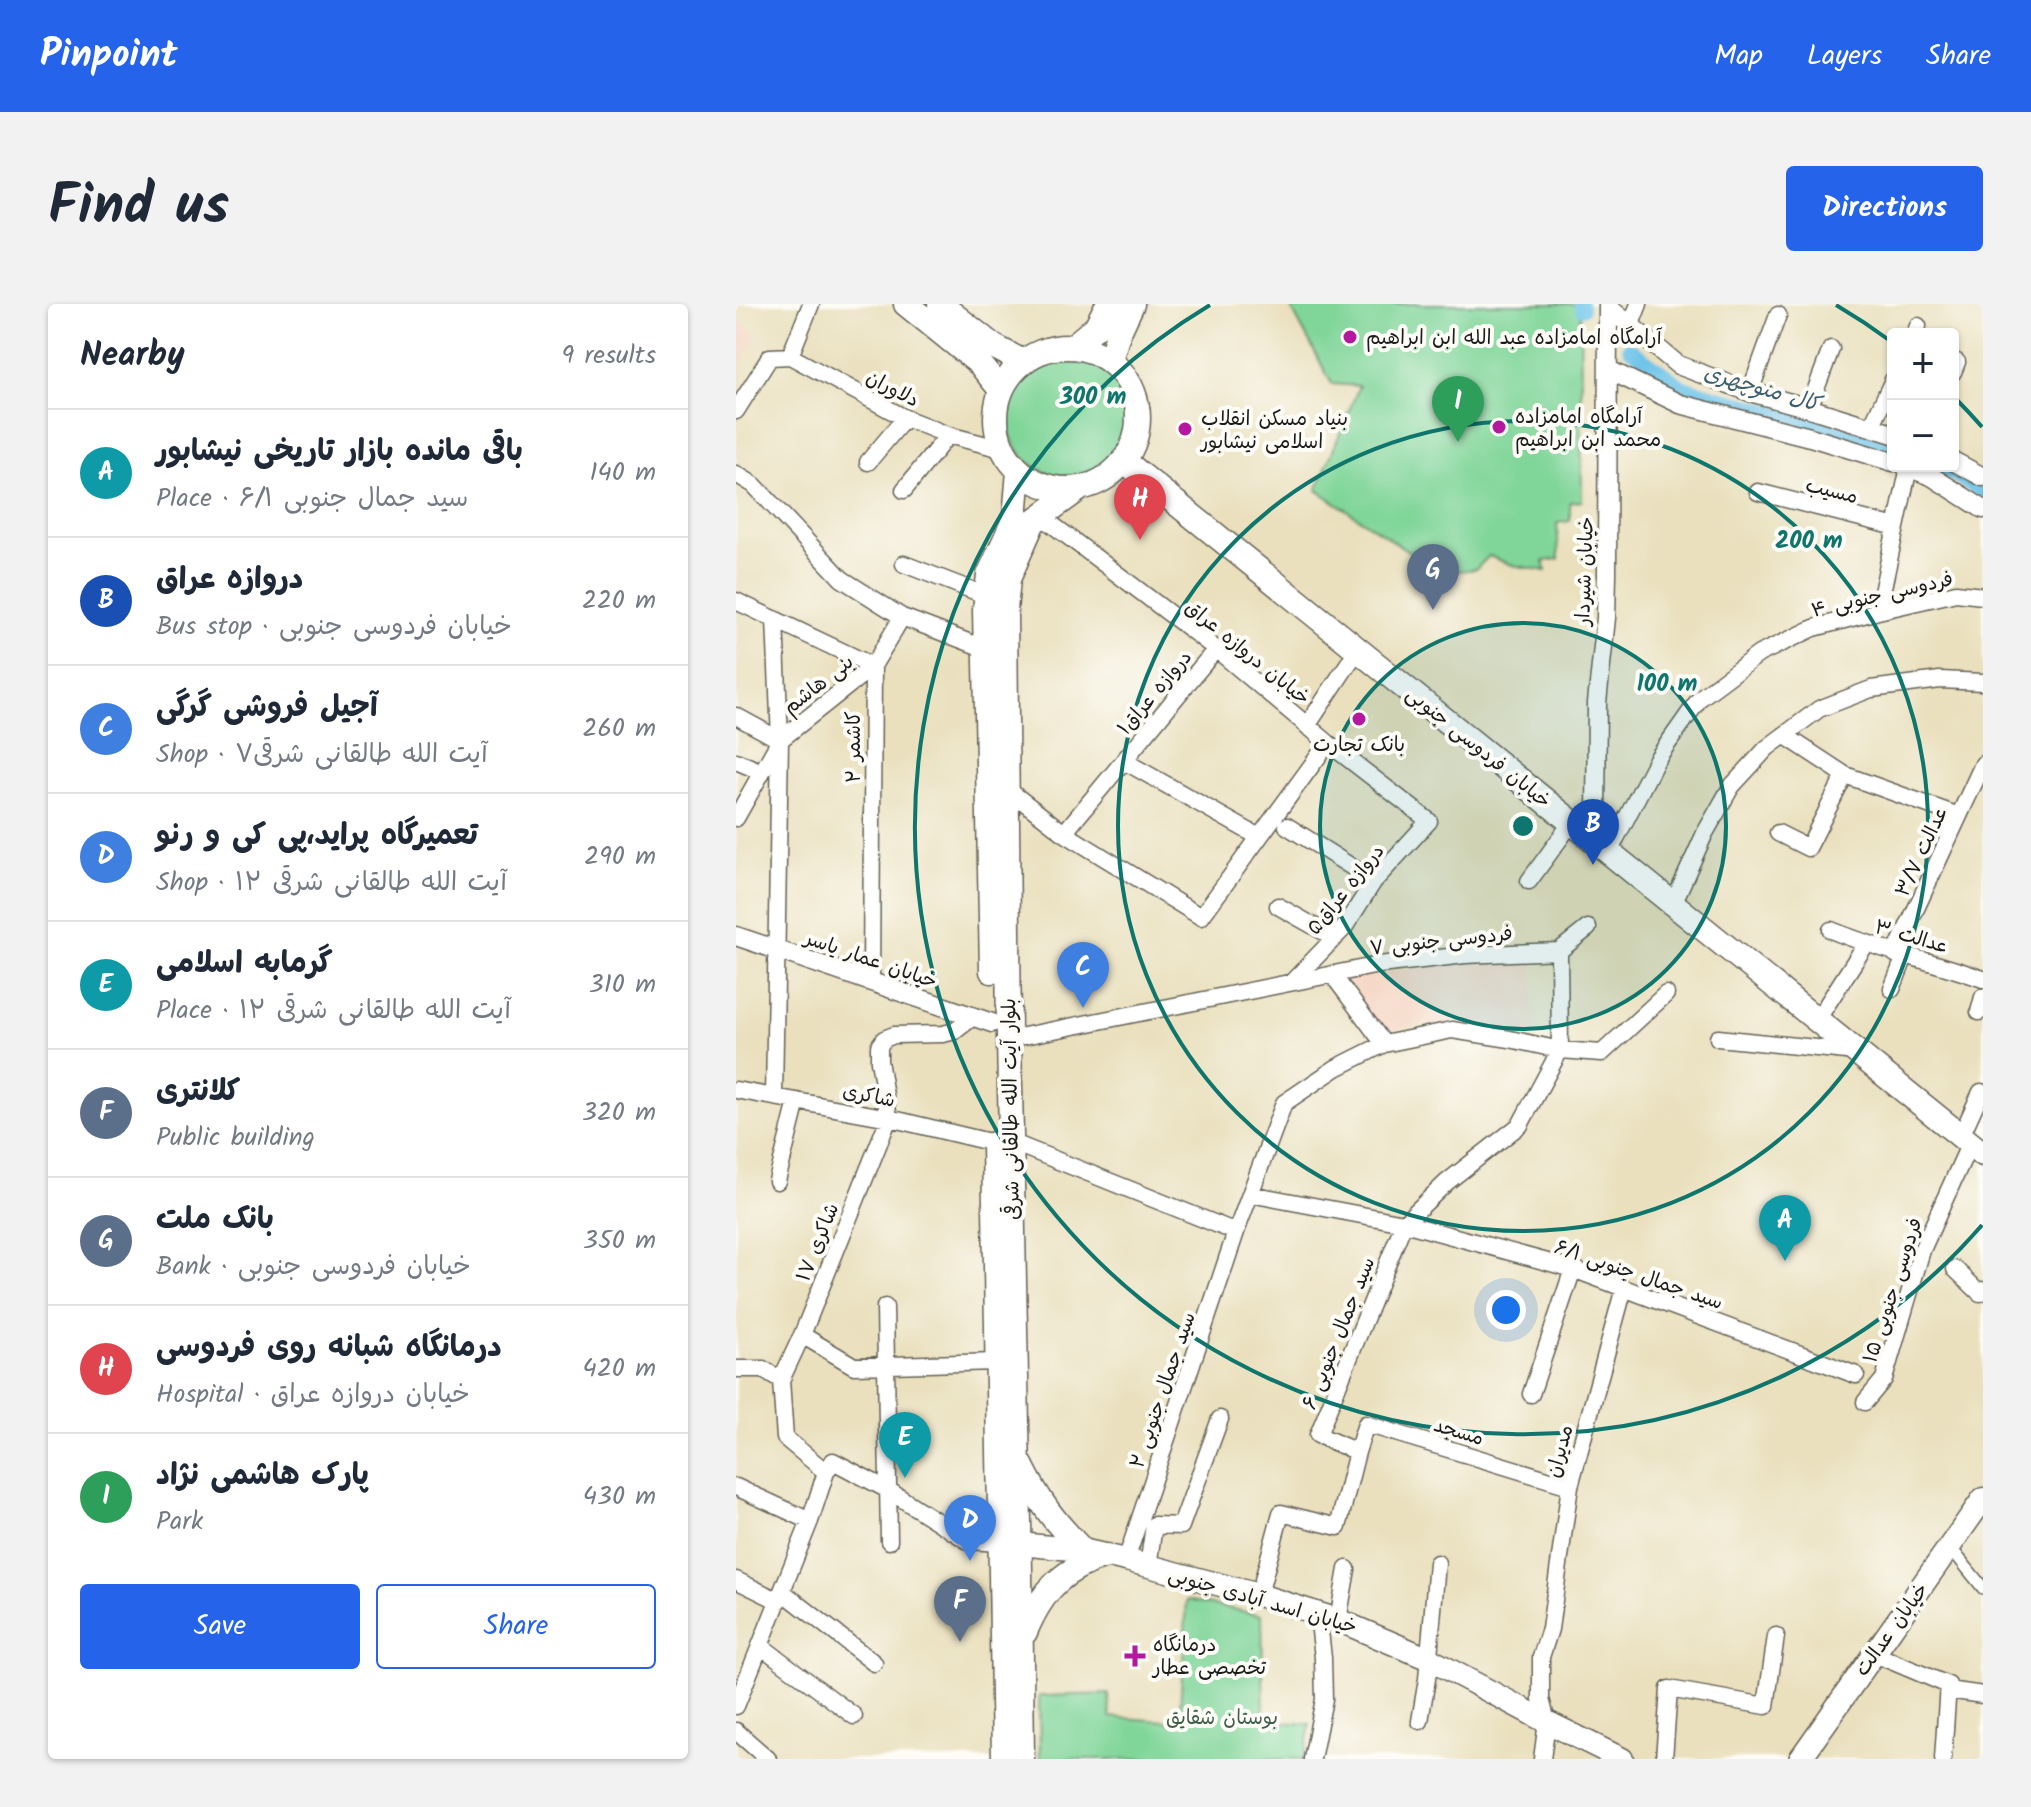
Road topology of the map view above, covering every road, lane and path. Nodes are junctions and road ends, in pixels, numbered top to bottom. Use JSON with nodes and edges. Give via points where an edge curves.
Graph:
{"nodes":[{"id":1,"x":811,"y":304,"type":"edge"},
{"id":2,"x":906,"y":304,"type":"edge"},
{"id":3,"x":940,"y":304,"type":"edge"},
{"id":4,"x":1108,"y":304,"type":"edge"},
{"id":5,"x":1132,"y":304,"type":"edge"},
{"id":6,"x":1639,"y":304,"type":"edge"},
{"id":7,"x":1608,"y":306,"type":"edge"},
{"id":8,"x":1778,"y":315,"type":"dead end"},
{"id":9,"x":1630,"y":327,"type":"junction"},
{"id":10,"x":1072,"y":347,"type":"junction"},
{"id":11,"x":1831,"y":349,"type":"dead end"},
{"id":12,"x":790,"y":356,"type":"junction"},
{"id":13,"x":1110,"y":360,"type":"junction"},
{"id":14,"x":1023,"y":362,"type":"junction"},
{"id":15,"x":1609,"y":370,"type":"junction"},
{"id":16,"x":1001,"y":390,"type":"junction"},
{"id":17,"x":1750,"y":392,"type":"junction"},
{"id":18,"x":1887,"y":393,"type":"edge"},
{"id":19,"x":1809,"y":408,"type":"junction"},
{"id":20,"x":736,"y":411,"type":"edge"},
{"id":21,"x":905,"y":418,"type":"junction"},
{"id":22,"x":1871,"y":427,"type":"junction"},
{"id":23,"x":1887,"y":432,"type":"edge"},
{"id":24,"x":948,"y":435,"type":"junction"},
{"id":25,"x":1002,"y":449,"type":"junction"},
{"id":26,"x":1887,"y":460,"type":"edge"},
{"id":27,"x":1124,"y":461,"type":"junction"},
{"id":28,"x":868,"y":462,"type":"dead end"},
{"id":29,"x":1959,"y":464,"type":"edge"},
{"id":30,"x":1019,"y":471,"type":"junction"},
{"id":31,"x":1902,"y":472,"type":"edge"},
{"id":32,"x":1921,"y":472,"type":"edge"},
{"id":33,"x":736,"y":474,"type":"edge"},
{"id":34,"x":1983,"y":477,"type":"edge"},
{"id":35,"x":1079,"y":489,"type":"junction"},
{"id":36,"x":904,"y":490,"type":"dead end"},
{"id":37,"x":1758,"y":492,"type":"dead end"},
{"id":38,"x":1983,"y":509,"type":"edge"},
{"id":39,"x":1041,"y":516,"type":"junction"},
{"id":40,"x":1896,"y":527,"type":"junction"},
{"id":41,"x":904,"y":564,"type":"dead end"},
{"id":42,"x":987,"y":596,"type":"junction"},
{"id":43,"x":1983,"y":596,"type":"edge"},
{"id":44,"x":736,"y":601,"type":"edge"},
{"id":45,"x":1878,"y":611,"type":"junction"},
{"id":46,"x":902,"y":617,"type":"junction"},
{"id":47,"x":775,"y":619,"type":"junction"},
{"id":48,"x":986,"y":649,"type":"junction"},
{"id":49,"x":1216,"y":649,"type":"junction"},
{"id":50,"x":1358,"y":649,"type":"junction"},
{"id":51,"x":873,"y":666,"type":"junction"},
{"id":52,"x":1983,"y":682,"type":"edge"},
{"id":53,"x":736,"y":716,"type":"edge"},
{"id":54,"x":1307,"y":726,"type":"junction"},
{"id":55,"x":1784,"y":735,"type":"junction"},
{"id":56,"x":780,"y":740,"type":"junction"},
{"id":57,"x":1328,"y":743,"type":"junction"},
{"id":58,"x":736,"y":761,"type":"edge"},
{"id":59,"x":1124,"y":761,"type":"junction"},
{"id":60,"x":1983,"y":764,"type":"edge"},
{"id":61,"x":762,"y":772,"type":"junction"},
{"id":62,"x":1845,"y":775,"type":"junction"},
{"id":63,"x":1007,"y":789,"type":"junction"},
{"id":64,"x":1959,"y":816,"type":"junction"},
{"id":65,"x":736,"y":818,"type":"edge"},
{"id":66,"x":1429,"y":821,"type":"joint"},
{"id":67,"x":1572,"y":822,"type":"junction"},
{"id":68,"x":1287,"y":826,"type":"dead end"},
{"id":69,"x":1064,"y":833,"type":"junction"},
{"id":70,"x":1778,"y":833,"type":"dead end"},
{"id":71,"x":1259,"y":837,"type":"junction"},
{"id":72,"x":1600,"y":845,"type":"junction"},
{"id":73,"x":1374,"y":881,"type":"junction"},
{"id":74,"x":1529,"y":881,"type":"dead end"},
{"id":75,"x":1673,"y":904,"type":"junction"},
{"id":76,"x":1278,"y":906,"type":"dead end"},
{"id":77,"x":1588,"y":928,"type":"dead end"},
{"id":78,"x":1831,"y":930,"type":"dead end"},
{"id":79,"x":736,"y":936,"type":"edge"},
{"id":80,"x":1335,"y":938,"type":"junction"},
{"id":81,"x":1866,"y":944,"type":"junction"},
{"id":82,"x":775,"y":950,"type":"junction"},
{"id":83,"x":1559,"y":951,"type":"junction"},
{"id":84,"x":1900,"y":955,"type":"junction"},
{"id":85,"x":1332,"y":974,"type":"junction"},
{"id":86,"x":1983,"y":979,"type":"edge"},
{"id":87,"x":871,"y":981,"type":"junction"},
{"id":88,"x":1292,"y":982,"type":"junction"},
{"id":89,"x":1892,"y":989,"type":"dead end"},
{"id":90,"x":1666,"y":994,"type":"dead end"},
{"id":91,"x":1817,"y":1020,"type":"junction"},
{"id":92,"x":991,"y":1026,"type":"junction"},
{"id":93,"x":1718,"y":1038,"type":"dead end"},
{"id":94,"x":1384,"y":1044,"type":"junction"},
{"id":95,"x":1560,"y":1050,"type":"junction"},
{"id":96,"x":1857,"y":1052,"type":"junction"},
{"id":97,"x":736,"y":1090,"type":"edge"},
{"id":98,"x":1981,"y":1092,"type":"edge"},
{"id":99,"x":774,"y":1097,"type":"junction"},
{"id":100,"x":797,"y":1101,"type":"junction"},
{"id":101,"x":889,"y":1118,"type":"junction"},
{"id":102,"x":1002,"y":1143,"type":"junction"},
{"id":103,"x":1971,"y":1144,"type":"edge"},
{"id":104,"x":777,"y":1181,"type":"dead end"},
{"id":105,"x":1250,"y":1194,"type":"junction"},
{"id":106,"x":1404,"y":1223,"type":"junction"},
{"id":107,"x":1236,"y":1232,"type":"junction"},
{"id":108,"x":1573,"y":1269,"type":"junction"},
{"id":109,"x":1955,"y":1269,"type":"dead end"},
{"id":110,"x":1624,"y":1288,"type":"junction"},
{"id":111,"x":1983,"y":1290,"type":"edge"},
{"id":112,"x":885,"y":1307,"type":"dead end"},
{"id":113,"x":802,"y":1335,"type":"junction"},
{"id":114,"x":997,"y":1362,"type":"junction"},
{"id":115,"x":886,"y":1366,"type":"junction"},
{"id":116,"x":736,"y":1369,"type":"edge"},
{"id":117,"x":1856,"y":1375,"type":"dead end"},
{"id":118,"x":781,"y":1380,"type":"junction"},
{"id":119,"x":1531,"y":1394,"type":"dead end"},
{"id":120,"x":1865,"y":1402,"type":"dead end"},
{"id":121,"x":1220,"y":1419,"type":"dead end"},
{"id":122,"x":1357,"y":1452,"type":"junction"},
{"id":123,"x":1017,"y":1457,"type":"junction"},
{"id":124,"x":826,"y":1472,"type":"junction"},
{"id":125,"x":1570,"y":1486,"type":"junction"},
{"id":126,"x":736,"y":1487,"type":"edge"},
{"id":127,"x":888,"y":1490,"type":"junction"},
{"id":128,"x":1983,"y":1499,"type":"edge"},
{"id":129,"x":810,"y":1521,"type":"junction"},
{"id":130,"x":889,"y":1541,"type":"dead end"},
{"id":131,"x":1010,"y":1544,"type":"junction"},
{"id":132,"x":1950,"y":1547,"type":"junction"},
{"id":133,"x":1082,"y":1550,"type":"junction"},
{"id":134,"x":1116,"y":1558,"type":"junction"},
{"id":135,"x":1437,"y":1563,"type":"dead end"},
{"id":136,"x":1148,"y":1567,"type":"junction"},
{"id":137,"x":1347,"y":1569,"type":"dead end"},
{"id":138,"x":736,"y":1580,"type":"edge"},
{"id":139,"x":1983,"y":1588,"type":"edge"},
{"id":140,"x":1259,"y":1595,"type":"junction"},
{"id":141,"x":781,"y":1597,"type":"junction"},
{"id":142,"x":1328,"y":1616,"type":"junction"},
{"id":143,"x":1776,"y":1636,"type":"dead end"},
{"id":144,"x":1021,"y":1642,"type":"junction"},
{"id":145,"x":761,"y":1646,"type":"junction"},
{"id":146,"x":1872,"y":1653,"type":"junction"},
{"id":147,"x":1429,"y":1659,"type":"junction"},
{"id":148,"x":874,"y":1663,"type":"dead end"},
{"id":149,"x":1948,"y":1690,"type":"junction"},
{"id":150,"x":1983,"y":1695,"type":"edge"},
{"id":151,"x":736,"y":1706,"type":"edge"},
{"id":152,"x":854,"y":1716,"type":"dead end"},
{"id":153,"x":1420,"y":1721,"type":"dead end"},
{"id":154,"x":1547,"y":1722,"type":"junction"},
{"id":155,"x":736,"y":1731,"type":"edge"},
{"id":156,"x":759,"y":1756,"type":"edge"},
{"id":157,"x":1004,"y":1759,"type":"edge"},
{"id":158,"x":1022,"y":1759,"type":"edge"},
{"id":159,"x":1312,"y":1759,"type":"edge"},
{"id":160,"x":1542,"y":1759,"type":"edge"},
{"id":161,"x":1622,"y":1759,"type":"edge"},
{"id":162,"x":1664,"y":1759,"type":"edge"},
{"id":163,"x":1800,"y":1759,"type":"edge"},
{"id":164,"x":1943,"y":1759,"type":"edge"}],
"edges":[{"from":1,"to":12,"type":"street"},
{"from":2,"to":16,"type":"main road","via":[[980,364]]},
{"from":3,"to":14,"type":"main road","via":[[993,346]]},
{"from":4,"to":10,"type":"main road","via":[[1096,327]]},
{"from":5,"to":13,"type":"main road"},
{"from":6,"to":9,"type":"street"},
{"from":7,"to":9,"type":"street"},
{"from":7,"to":15,"type":"street","name":"خیابان شیردار"},
{"from":8,"to":17,"type":"street"},
{"from":9,"to":17,"type":"street","via":[[1678,365]]},
{"from":10,"to":13,"type":"main road"},
{"from":10,"to":14,"type":"main road","via":[[1054,348]]},
{"from":11,"to":19,"type":"street"},
{"from":12,"to":20,"type":"street","via":[[770,357]]},
{"from":12,"to":21,"type":"street","name":"دلاوران"},
{"from":13,"to":27,"type":"main road","via":[[1132,390],[1137,408],[1133,444]]},
{"from":14,"to":16,"type":"main road"},
{"from":15,"to":26,"type":"street","via":[[1680,404]]},
{"from":15,"to":72,"type":"street","name":"خیابان شیردار","via":[[1606,618],[1597,703]]},
{"from":16,"to":25,"type":"main road","via":[[996,430]]},
{"from":17,"to":19,"type":"street"},
{"from":18,"to":22,"type":"street"},
{"from":19,"to":22,"type":"street"},
{"from":21,"to":24,"type":"street","name":"دلاوران"},
{"from":21,"to":28,"type":"street"},
{"from":22,"to":23,"type":"street"},
{"from":24,"to":25,"type":"street","name":"دلاوران"},
{"from":24,"to":36,"type":"street"},
{"from":25,"to":30,"type":"main road"},
{"from":27,"to":35,"type":"main road","via":[[1112,474]]},
{"from":27,"to":50,"type":"main road","name":"خیابان فردوسی جنوبی"},
{"from":29,"to":34,"type":"street"},
{"from":30,"to":35,"type":"main road","via":[[1047,487]]},
{"from":30,"to":42,"type":"main road","name":"بلوار آیت الله طالقانی شرقی","via":[[1015,518],[989,575]]},
{"from":31,"to":40,"type":"street"},
{"from":32,"to":38,"type":"street"},
{"from":33,"to":46,"type":"street","via":[[754,485],[842,579]]},
{"from":35,"to":39,"type":"main road","name":"بلوار آیت الله طالقانی شرقی"},
{"from":37,"to":40,"type":"street","name":"مسیب"},
{"from":39,"to":49,"type":"street","name":"خیابان دروازه عراق"},
{"from":39,"to":63,"type":"main road","name":"بلوار آیت الله طالقانی شرقی","via":[[1033,522],[1006,594]]},
{"from":40,"to":45,"type":"street"},
{"from":41,"to":42,"type":"street"},
{"from":42,"to":48,"type":"main road","name":"بلوار آیت الله طالقانی شرقی"},
{"from":43,"to":45,"type":"street","name":"فردوسی جنوبی ۴","via":[[1956,593]]},
{"from":44,"to":47,"type":"street"},
{"from":45,"to":72,"type":"street","name":"فردوسی جنوبی ۴","via":[[1814,628],[1759,654],[1700,698],[1625,817]]},
{"from":46,"to":48,"type":"street"},
{"from":46,"to":51,"type":"street","name":"بنی هاشم"},
{"from":47,"to":51,"type":"street"},
{"from":47,"to":56,"type":"street"},
{"from":48,"to":92,"type":"main road","name":"بلوار آیت الله طالقانی شرقی"},
{"from":49,"to":54,"type":"street","name":"خیابان دروازه عراق"},
{"from":49,"to":59,"type":"street","name":"دروازه عراق۱"},
{"from":50,"to":54,"type":"street"},
{"from":50,"to":67,"type":"main road","name":"خیابان فردوسی جنوبی"},
{"from":51,"to":56,"type":"street","name":"بنی هاشم"},
{"from":51,"to":87,"type":"street","name":"کاشمر ۲"},
{"from":52,"to":55,"type":"street","via":[[1940,680],[1871,689],[1819,709]]},
{"from":53,"to":56,"type":"street"},
{"from":54,"to":57,"type":"street","name":"خیابان دروازه عراق"},
{"from":55,"to":62,"type":"street"},
{"from":55,"to":75,"type":"street","via":[[1731,787]]},
{"from":56,"to":61,"type":"street"},
{"from":56,"to":82,"type":"street"},
{"from":57,"to":66,"type":"street","name":"خیابان دروازه عراق"},
{"from":57,"to":71,"type":"street"},
{"from":58,"to":61,"type":"street"},
{"from":59,"to":69,"type":"street","name":"دروازه عراق۱"},
{"from":59,"to":71,"type":"street"},
{"from":60,"to":64,"type":"street","name":"عدالت ۳/۷"},
{"from":61,"to":65,"type":"street"},
{"from":62,"to":64,"type":"street"},
{"from":62,"to":70,"type":"street","via":[[1808,848]]},
{"from":63,"to":69,"type":"street"},
{"from":63,"to":92,"type":"main road","name":"بلوار آیت الله طالقانی شرقی"},
{"from":64,"to":84,"type":"street","name":"عدالت ۳/۷"},
{"from":66,"to":73,"type":"street","name":"دروازه عراق۵"},
{"from":67,"to":72,"type":"main road","name":"خیابان فردوسی جنوبی"},
{"from":67,"to":74,"type":"street"},
{"from":68,"to":73,"type":"street"},
{"from":69,"to":71,"type":"street","via":[[1201,917]]},
{"from":72,"to":75,"type":"main road","name":"خیابان فردوسی جنوبی"},
{"from":73,"to":80,"type":"street","name":"دروازه عراق۵"},
{"from":75,"to":91,"type":"main road","name":"خیابان فردوسی جنوبی"},
{"from":76,"to":80,"type":"street"},
{"from":77,"to":83,"type":"street"},
{"from":78,"to":81,"type":"street","name":"عدالت ۳"},
{"from":79,"to":82,"type":"street","name":"خیابان عمار یاسر"},
{"from":80,"to":88,"type":"street","name":"دروازه عراق۵"},
{"from":81,"to":84,"type":"street","name":"عدالت ۳"},
{"from":81,"to":91,"type":"street"},
{"from":82,"to":87,"type":"street","name":"خیابان عمار یاسر"},
{"from":82,"to":99,"type":"street"},
{"from":83,"to":85,"type":"street","name":"فردوسی جنوبی ۷","via":[[1465,955]]},
{"from":83,"to":95,"type":"street"},
{"from":84,"to":86,"type":"street","name":"عدالت ۳"},
{"from":84,"to":89,"type":"street","name":"عدالت ۳/۷"},
{"from":85,"to":88,"type":"street","name":"فردوسی جنوبی ۷"},
{"from":85,"to":94,"type":"street"},
{"from":87,"to":92,"type":"street","name":"خیابان عمار یاسر"},
{"from":88,"to":92,"type":"street","name":"فردوسی جنوبی ۷"},
{"from":90,"to":95,"type":"street","name":"سید جمال جنوبی ۲","via":[[1602,1053]]},
{"from":91,"to":96,"type":"main road","name":"خیابان فردوسی جنوبی"},
{"from":92,"to":101,"type":"street","name":"فردوسی جنوبی ۷","via":[[894,1035],[881,1042]]},
{"from":92,"to":102,"type":"main road","name":"بلوار آیت الله طالقانی شرقی"},
{"from":93,"to":96,"type":"street"},
{"from":94,"to":95,"type":"street","name":"سید جمال جنوبی ۲","via":[[1452,1030]]},
{"from":94,"to":105,"type":"street","name":"سید جمال جنوبی ۲","via":[[1284,1103]]},
{"from":95,"to":106,"type":"street","via":[[1520,1125]]},
{"from":96,"to":103,"type":"main road","name":"خیابان فردوسی جنوبی"},
{"from":97,"to":99,"type":"street","name":"شاکری"},
{"from":98,"to":103,"type":"street","name":"فردوسی جنوبی ۱۵"},
{"from":99,"to":100,"type":"street","name":"شاکری"},
{"from":100,"to":101,"type":"street","name":"شاکری"},
{"from":100,"to":104,"type":"street"},
{"from":101,"to":102,"type":"street","name":"شاکری"},
{"from":101,"to":113,"type":"street","name":"شاکری ۱۷"},
{"from":102,"to":107,"type":"street","name":"شاکری"},
{"from":102,"to":114,"type":"main road","name":"بلوار آیت الله طالقانی شرقی"},
{"from":102,"to":123,"type":"main road","name":"بلوار آیت الله طالقانی شرقی"},
{"from":103,"to":120,"type":"street","name":"فردوسی جنوبی ۱۵","via":[[1922,1250],[1884,1379]]},
{"from":105,"to":106,"type":"street","name":"سید جمال جنوبی ۶/۱"},
{"from":105,"to":107,"type":"street","name":"سید جمال جنوبی ۲"},
{"from":106,"to":108,"type":"street","name":"سید جمال جنوبی ۶/۱"},
{"from":106,"to":122,"type":"street","name":"سید جمال جنوبی ۶","via":[[1318,1435]]},
{"from":107,"to":134,"type":"street","name":"سید جمال جنوبی ۲"},
{"from":108,"to":110,"type":"street","name":"سید جمال جنوبی ۶/۱"},
{"from":108,"to":119,"type":"street"},
{"from":109,"to":111,"type":"street","via":[[1980,1293]]},
{"from":110,"to":117,"type":"street","name":"سید جمال جنوبی ۶/۱"},
{"from":110,"to":125,"type":"street","name":"مدیران"},
{"from":112,"to":115,"type":"street"},
{"from":113,"to":115,"type":"street","via":[[854,1366]]},
{"from":113,"to":118,"type":"street","name":"شاکری ۱۷"},
{"from":114,"to":115,"type":"street"},
{"from":114,"to":131,"type":"main road","name":"بلوار آیت الله طالقانی شرقی"},
{"from":115,"to":127,"type":"street"},
{"from":116,"to":118,"type":"street","via":[[763,1369]]},
{"from":118,"to":124,"type":"street","via":[[785,1438]]},
{"from":121,"to":136,"type":"street","via":[[1181,1526],[1154,1525]]},
{"from":122,"to":125,"type":"street","name":"مسجد","via":[[1366,1424]]},
{"from":122,"to":140,"type":"street","via":[[1338,1527],[1281,1513]]},
{"from":123,"to":131,"type":"main road","name":"بلوار آیت الله طالقانی شرقی"},
{"from":123,"to":133,"type":"main road","via":[[1037,1497]]},
{"from":124,"to":127,"type":"street","via":[[833,1461]]},
{"from":124,"to":129,"type":"street"},
{"from":125,"to":154,"type":"street","name":"مدیران","via":[[1550,1629],[1541,1657]]},
{"from":126,"to":129,"type":"street"},
{"from":127,"to":130,"type":"street"},
{"from":127,"to":131,"type":"street","via":[[968,1541]]},
{"from":128,"to":132,"type":"main road","name":"خیابان عدالت"},
{"from":129,"to":141,"type":"street"},
{"from":131,"to":133,"type":"main road","name":"خیابان اسد آبادی جنوبی"},
{"from":131,"to":144,"type":"main road","name":"بلوار آیت الله طالقانی شرقی"},
{"from":131,"to":157,"type":"main road","name":"بلوار آیت الله طالقانی شرقی"},
{"from":132,"to":139,"type":"street"},
{"from":132,"to":146,"type":"main road","name":"خیابان عدالت"},
{"from":133,"to":134,"type":"main road","name":"خیابان اسد آبادی جنوبی"},
{"from":134,"to":136,"type":"main road","name":"خیابان اسد آبادی جنوبی"},
{"from":134,"to":144,"type":"main road","via":[[1085,1562],[1065,1574],[1040,1600]]},
{"from":135,"to":147,"type":"street"},
{"from":136,"to":140,"type":"main road","name":"خیابان اسد آبادی جنوبی"},
{"from":137,"to":142,"type":"street"},
{"from":138,"to":141,"type":"street"},
{"from":140,"to":142,"type":"main road","name":"خیابان اسد آبادی جنوبی"},
{"from":141,"to":145,"type":"street"},
{"from":141,"to":148,"type":"street"},
{"from":142,"to":147,"type":"main road","name":"خیابان اسد آبادی جنوبی"},
{"from":142,"to":159,"type":"street","via":[[1324,1699]]},
{"from":143,"to":162,"type":"street","via":[[1766,1706],[1669,1689]]},
{"from":144,"to":158,"type":"main road","name":"بلوار آیت الله طالقانی شرقی"},
{"from":145,"to":151,"type":"street"},
{"from":145,"to":152,"type":"street"},
{"from":146,"to":149,"type":"street","via":[[1948,1685]]},
{"from":146,"to":163,"type":"main road","name":"خیابان عدالت"},
{"from":147,"to":153,"type":"street"},
{"from":147,"to":154,"type":"main road","name":"خیابان اسد آبادی جنوبی"},
{"from":149,"to":150,"type":"street"},
{"from":149,"to":164,"type":"street"},
{"from":154,"to":160,"type":"street","name":"مدیران"},
{"from":154,"to":161,"type":"main road","name":"خیابان اسد آبادی جنوبی"},
{"from":155,"to":156,"type":"street"}]}
